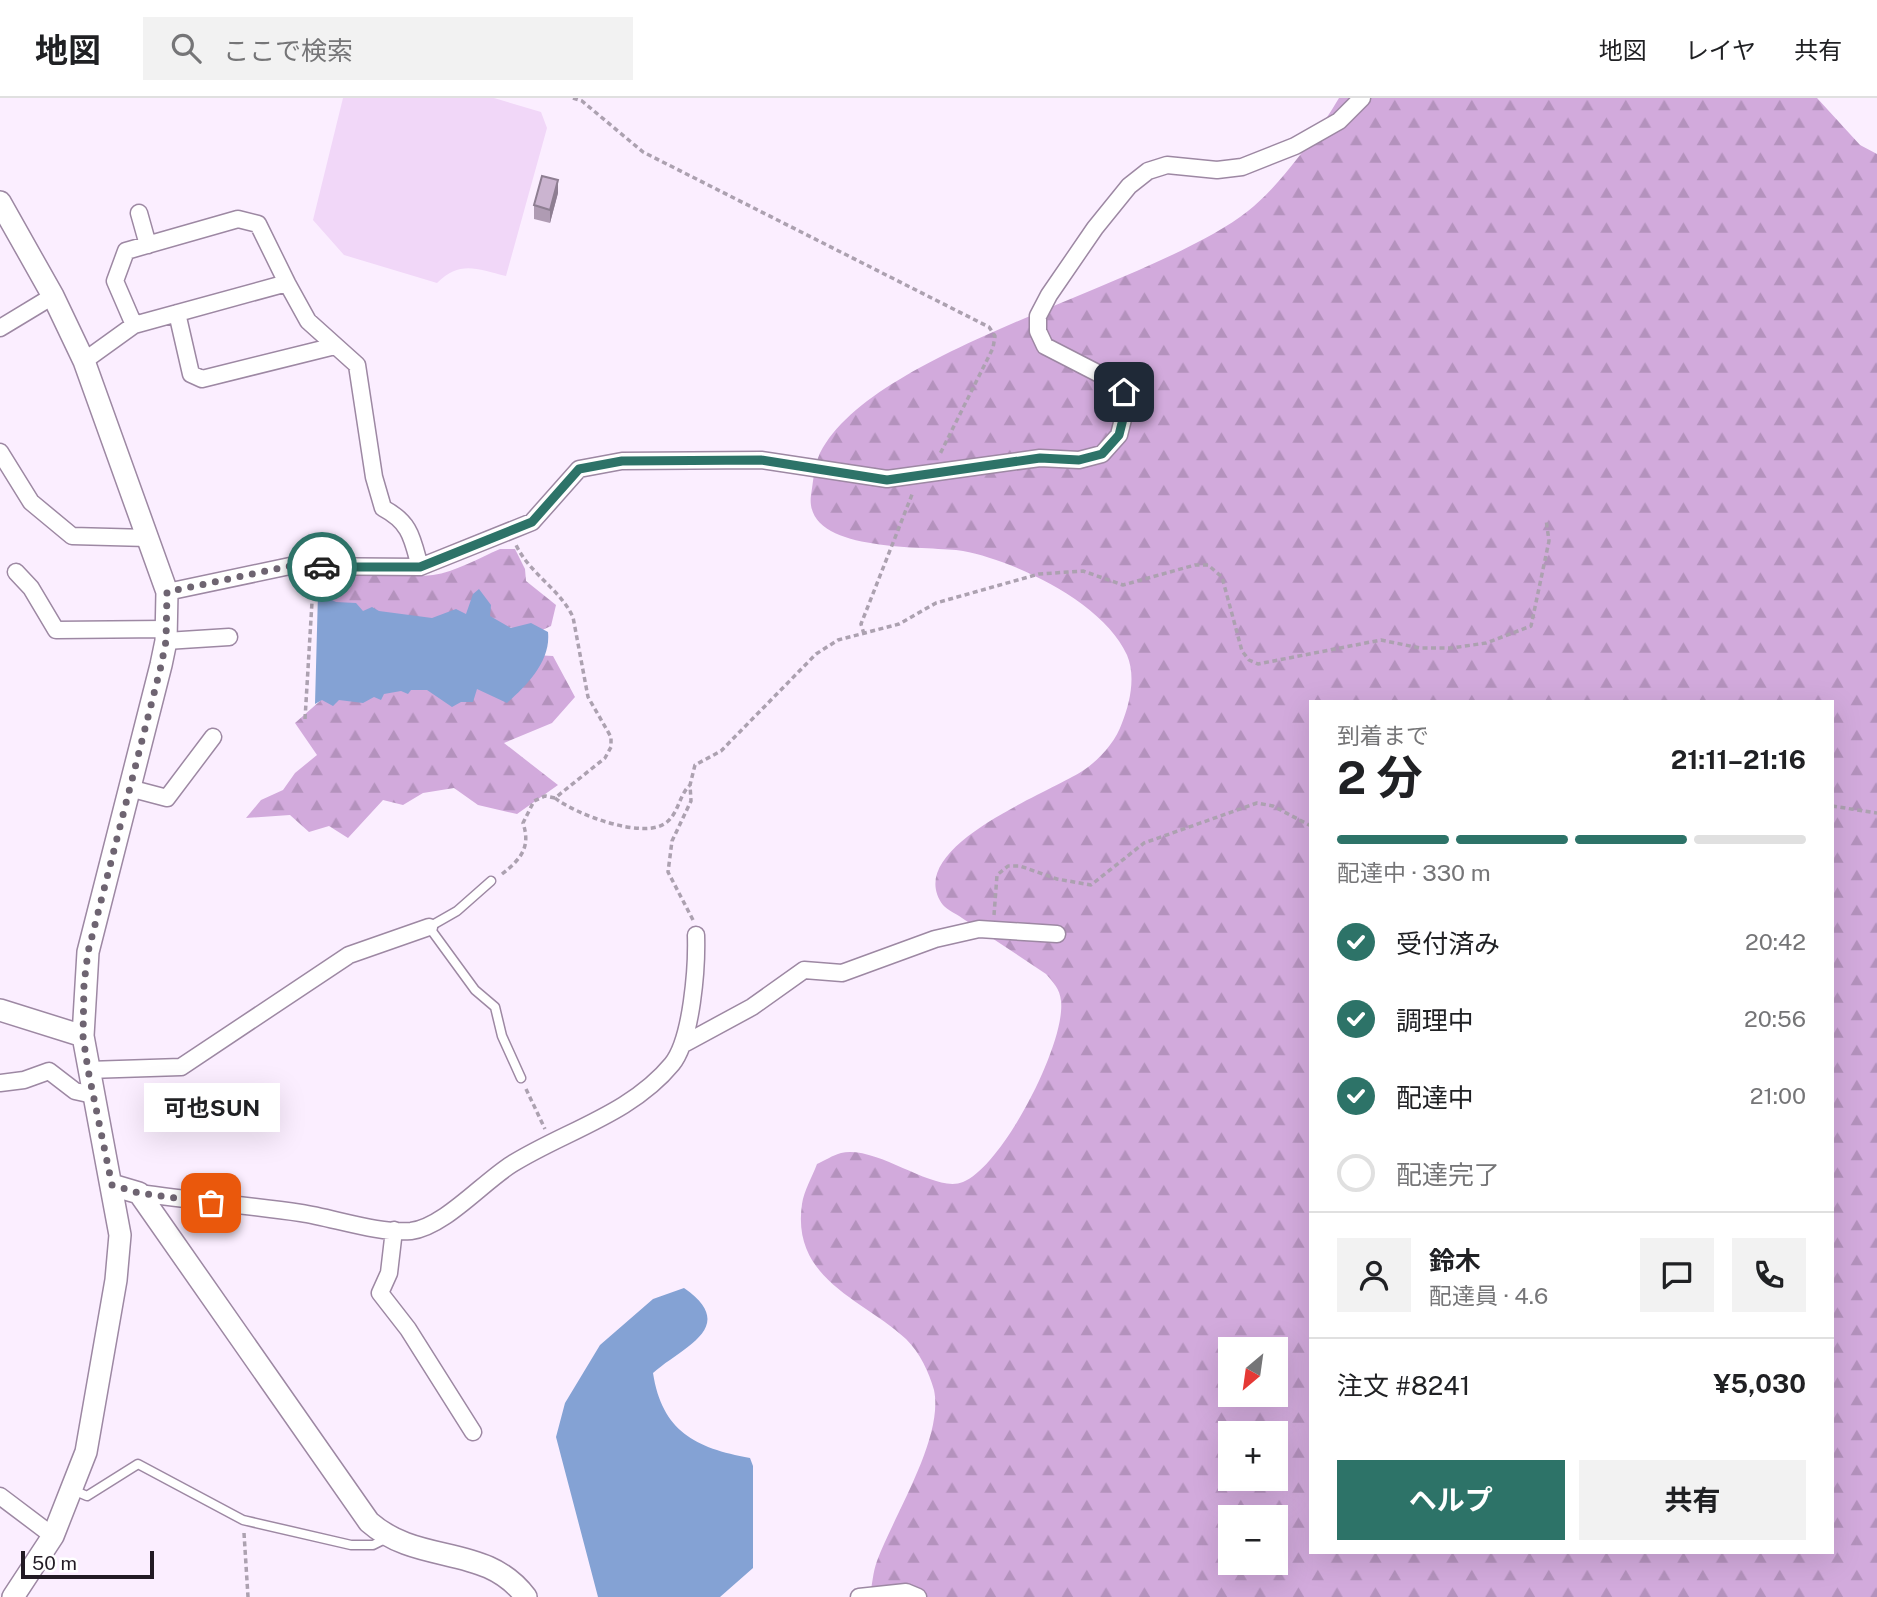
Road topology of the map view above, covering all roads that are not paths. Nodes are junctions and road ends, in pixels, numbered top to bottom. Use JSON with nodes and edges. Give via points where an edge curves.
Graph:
{"nodes":[{"id":1,"x":1362,"y":98,"type":"edge"},
{"id":2,"x":0,"y":202,"type":"edge"},
{"id":3,"x":139,"y":213,"type":"dead end"},
{"id":4,"x":148,"y":245,"type":"junction"},
{"id":5,"x":287,"y":283,"type":"junction"},
{"id":6,"x":53,"y":296,"type":"junction"},
{"id":7,"x":177,"y":313,"type":"junction"},
{"id":8,"x":134,"y":325,"type":"junction"},
{"id":9,"x":0,"y":328,"type":"edge"},
{"id":10,"x":335,"y":346,"type":"junction"},
{"id":11,"x":84,"y":361,"type":"junction"},
{"id":12,"x":0,"y":452,"type":"edge"},
{"id":13,"x":148,"y":538,"type":"junction"},
{"id":14,"x":420,"y":567,"type":"junction"},
{"id":15,"x":16,"y":572,"type":"dead end"},
{"id":16,"x":167,"y":592,"type":"junction"},
{"id":17,"x":166,"y":635,"type":"junction"},
{"id":18,"x":229,"y":637,"type":"dead end"},
{"id":19,"x":213,"y":737,"type":"dead end"},
{"id":20,"x":130,"y":788,"type":"junction"},
{"id":21,"x":491,"y":881,"type":"road end"},
{"id":22,"x":429,"y":927,"type":"junction"},
{"id":23,"x":1057,"y":934,"type":"dead end"},
{"id":24,"x":696,"y":935,"type":"road end"},
{"id":25,"x":0,"y":1010,"type":"edge"},
{"id":26,"x":83,"y":1036,"type":"junction"},
{"id":27,"x":682,"y":1045,"type":"junction"},
{"id":28,"x":88,"y":1070,"type":"junction"},
{"id":29,"x":521,"y":1078,"type":"road end"},
{"id":30,"x":0,"y":1083,"type":"edge"},
{"id":31,"x":93,"y":1095,"type":"junction"},
{"id":32,"x":112,"y":1185,"type":"junction"},
{"id":33,"x":139,"y":1193,"type":"junction"},
{"id":34,"x":394,"y":1230,"type":"junction"},
{"id":35,"x":473,"y":1432,"type":"dead end"},
{"id":36,"x":72,"y":1490,"type":"junction"},
{"id":37,"x":0,"y":1496,"type":"edge"},
{"id":38,"x":53,"y":1536,"type":"junction"},
{"id":39,"x":387,"y":1538,"type":"junction"},
{"id":40,"x":13,"y":1597,"type":"edge"},
{"id":41,"x":526,"y":1597,"type":"edge"},
{"id":42,"x":859,"y":1597,"type":"edge"},
{"id":43,"x":918,"y":1597,"type":"edge"}],
"edges":[{"from":1,"to":14,"type":"street","via":[[1339,121],[1294,146],[1241,167],[1217,170],[1167,165],[1148,171],[1129,186],[1095,228],[1049,295],[1038,316],[1038,331],[1045,346],[1114,381],[1124,392],[1126,407],[1119,435],[1102,454],[1079,460],[1040,458],[920,477],[868,479],[761,460],[622,461],[579,469],[541,515]]},
{"from":2,"to":6,"type":"street"},
{"from":3,"to":4,"type":"street"},
{"from":4,"to":5,"type":"street","via":[[238,219],[258,225]]},
{"from":4,"to":8,"type":"street","via":[[127,251],[115,281]]},
{"from":5,"to":7,"type":"street"},
{"from":5,"to":10,"type":"street","via":[[308,321]]},
{"from":6,"to":9,"type":"street"},
{"from":6,"to":11,"type":"street"},
{"from":7,"to":8,"type":"street"},
{"from":7,"to":10,"type":"street","via":[[191,374],[202,379]]},
{"from":8,"to":11,"type":"street"},
{"from":10,"to":14,"type":"street","via":[[357,365],[383,508],[399,516],[410,530]]},
{"from":11,"to":13,"type":"street"},
{"from":12,"to":13,"type":"street","via":[[31,502],[72,536]]},
{"from":13,"to":16,"type":"street"},
{"from":14,"to":16,"type":"street","via":[[290,566]]},
{"from":15,"to":17,"type":"street","via":[[56,630]]},
{"from":16,"to":17,"type":"street"},
{"from":17,"to":18,"type":"street"},
{"from":17,"to":20,"type":"street"},
{"from":19,"to":20,"type":"street","via":[[167,798]]},
{"from":20,"to":26,"type":"street","via":[[88,952]]},
{"from":21,"to":22,"type":"lane","via":[[457,911]]},
{"from":22,"to":28,"type":"street","via":[[349,955],[181,1067]]},
{"from":22,"to":29,"type":"lane","via":[[475,990],[495,1007]]},
{"from":23,"to":27,"type":"street","via":[[979,929],[935,939],[842,973],[804,970],[752,1007]]},
{"from":24,"to":27,"type":"street","via":[[695,986]]},
{"from":25,"to":26,"type":"street"},
{"from":26,"to":28,"type":"street"},
{"from":27,"to":34,"type":"street","via":[[674,1062],[639,1096],[512,1164],[429,1226]]},
{"from":28,"to":31,"type":"street"},
{"from":30,"to":31,"type":"street","via":[[49,1071],[75,1091]]},
{"from":31,"to":32,"type":"street"},
{"from":32,"to":33,"type":"street"},
{"from":32,"to":36,"type":"street","via":[[120,1236],[117,1280],[86,1452]]},
{"from":33,"to":34,"type":"street"},
{"from":33,"to":39,"type":"street","via":[[355,1505]]},
{"from":34,"to":35,"type":"street","via":[[389,1273],[380,1293]]},
{"from":36,"to":38,"type":"street"},
{"from":36,"to":39,"type":"lane","via":[[87,1496],[138,1464],[243,1520],[351,1545],[373,1545]]},
{"from":37,"to":38,"type":"street"},
{"from":38,"to":40,"type":"street"},
{"from":39,"to":41,"type":"street","via":[[493,1567],[516,1583]]},
{"from":42,"to":43,"type":"street","via":[[906,1592]]}]}
